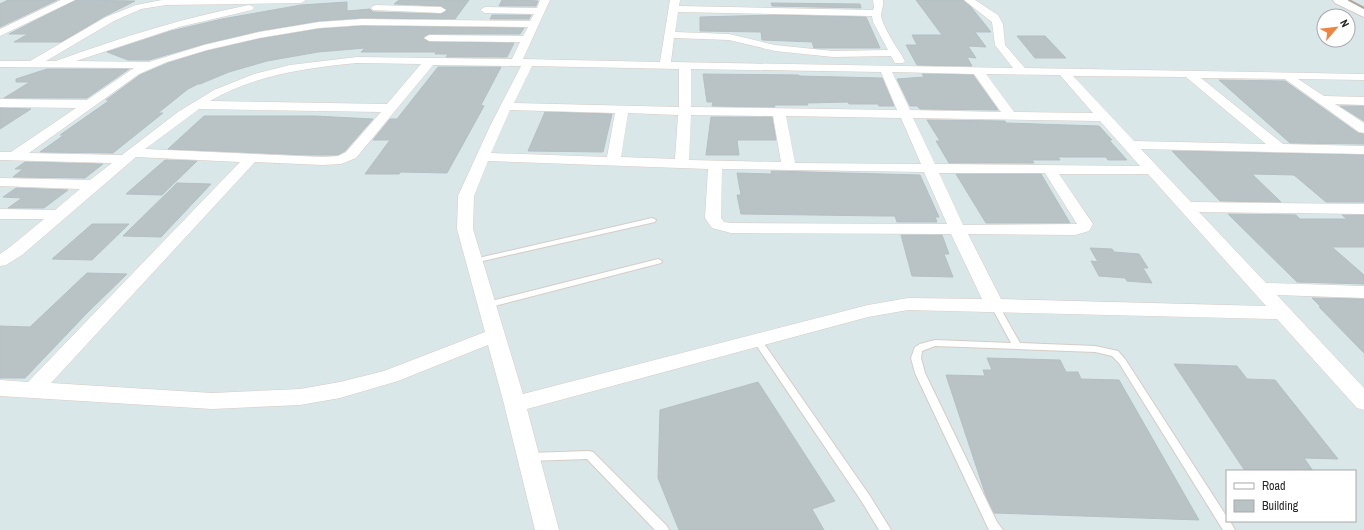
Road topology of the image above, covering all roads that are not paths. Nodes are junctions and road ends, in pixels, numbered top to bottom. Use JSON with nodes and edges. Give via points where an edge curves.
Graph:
{"nodes":[{"id":1,"x":70,"y":0,"type":"edge"},
{"id":2,"x":310,"y":0,"type":"edge"},
{"id":3,"x":384,"y":0,"type":"edge"},
{"id":4,"x":492,"y":0,"type":"edge"},
{"id":5,"x":546,"y":0,"type":"edge"},
{"id":6,"x":754,"y":0,"type":"edge"},
{"id":7,"x":878,"y":0,"type":"edge"},
{"id":8,"x":969,"y":0,"type":"edge"},
{"id":9,"x":1339,"y":0,"type":"edge"},
{"id":10,"x":1350,"y":0,"type":"edge"},
{"id":11,"x":297,"y":1,"type":"edge"},
{"id":12,"x":675,"y":4,"type":"edge"},
{"id":13,"x":1364,"y":7,"type":"edge"},
{"id":14,"x":376,"y":8,"type":"junction"},
{"id":15,"x":441,"y":10,"type":"dead end"},
{"id":16,"x":485,"y":10,"type":"junction"},
{"id":17,"x":756,"y":10,"type":"junction"},
{"id":18,"x":541,"y":11,"type":"junction"},
{"id":19,"x":876,"y":13,"type":"junction"},
{"id":20,"x":1364,"y":14,"type":"edge"},
{"id":21,"x":362,"y":22,"type":"junction"},
{"id":22,"x":441,"y":23,"type":"junction"},
{"id":23,"x":475,"y":24,"type":"junction"},
{"id":24,"x":534,"y":24,"type":"junction"},
{"id":25,"x":0,"y":33,"type":"edge"},
{"id":26,"x":670,"y":35,"type":"junction"},
{"id":27,"x":528,"y":39,"type":"junction"},
{"id":28,"x":424,"y":44,"type":"junction"},
{"id":29,"x":895,"y":53,"type":"junction"},
{"id":30,"x":411,"y":61,"type":"junction"},
{"id":31,"x":430,"y":61,"type":"junction"},
{"id":32,"x":522,"y":63,"type":"junction"},
{"id":33,"x":0,"y":64,"type":"edge"},
{"id":34,"x":33,"y":64,"type":"junction"},
{"id":35,"x":56,"y":64,"type":"junction"},
{"id":36,"x":150,"y":65,"type":"junction"},
{"id":37,"x":666,"y":66,"type":"junction"},
{"id":38,"x":685,"y":66,"type":"junction"},
{"id":39,"x":885,"y":69,"type":"junction"},
{"id":40,"x":904,"y":69,"type":"junction"},
{"id":41,"x":978,"y":70,"type":"junction"},
{"id":42,"x":1022,"y":71,"type":"junction"},
{"id":43,"x":1063,"y":72,"type":"junction"},
{"id":44,"x":1189,"y":74,"type":"junction"},
{"id":45,"x":1287,"y":75,"type":"junction"},
{"id":46,"x":1364,"y":77,"type":"edge"},
{"id":47,"x":1320,"y":100,"type":"junction"},
{"id":48,"x":1364,"y":101,"type":"edge"},
{"id":49,"x":0,"y":103,"type":"edge"},
{"id":50,"x":89,"y":104,"type":"junction"},
{"id":51,"x":196,"y":105,"type":"junction"},
{"id":52,"x":506,"y":106,"type":"junction"},
{"id":53,"x":392,"y":108,"type":"junction"},
{"id":54,"x":622,"y":109,"type":"junction"},
{"id":55,"x":685,"y":111,"type":"junction"},
{"id":56,"x":778,"y":112,"type":"junction"},
{"id":57,"x":905,"y":114,"type":"junction"},
{"id":58,"x":1010,"y":115,"type":"junction"},
{"id":59,"x":1104,"y":117,"type":"junction"},
{"id":60,"x":1364,"y":129,"type":"edge"},
{"id":61,"x":1130,"y":145,"type":"junction"},
{"id":62,"x":1280,"y":148,"type":"junction"},
{"id":63,"x":1364,"y":150,"type":"edge"},
{"id":64,"x":0,"y":156,"type":"edge"},
{"id":65,"x":15,"y":156,"type":"junction"},
{"id":66,"x":128,"y":156,"type":"junction"},
{"id":67,"x":483,"y":157,"type":"junction"},
{"id":68,"x":250,"y":159,"type":"junction"},
{"id":69,"x":613,"y":161,"type":"junction"},
{"id":70,"x":682,"y":163,"type":"junction"},
{"id":71,"x":715,"y":164,"type":"junction"},
{"id":72,"x":789,"y":167,"type":"junction"},
{"id":73,"x":929,"y":168,"type":"junction"},
{"id":74,"x":1049,"y":169,"type":"junction"},
{"id":75,"x":1152,"y":170,"type":"junction"},
{"id":76,"x":0,"y":182,"type":"edge"},
{"id":77,"x":94,"y":185,"type":"junction"},
{"id":78,"x":1186,"y":207,"type":"junction"},
{"id":79,"x":1364,"y":209,"type":"edge"},
{"id":80,"x":0,"y":214,"type":"edge"},
{"id":81,"x":57,"y":216,"type":"junction"},
{"id":82,"x":652,"y":220,"type":"dead end"},
{"id":83,"x":957,"y":228,"type":"junction"},
{"id":84,"x":0,"y":261,"type":"edge"},
{"id":85,"x":474,"y":261,"type":"junction"},
{"id":86,"x":658,"y":261,"type":"dead end"},
{"id":87,"x":1262,"y":289,"type":"junction"},
{"id":88,"x":1364,"y":292,"type":"edge"},
{"id":89,"x":487,"y":305,"type":"junction"},
{"id":90,"x":995,"y":306,"type":"junction"},
{"id":91,"x":1283,"y":313,"type":"junction"},
{"id":92,"x":495,"y":335,"type":"junction"},
{"id":93,"x":757,"y":340,"type":"junction"},
{"id":94,"x":1017,"y":346,"type":"junction"},
{"id":95,"x":0,"y":388,"type":"edge"},
{"id":96,"x":34,"y":390,"type":"junction"},
{"id":97,"x":1364,"y":402,"type":"edge"},
{"id":98,"x":515,"y":404,"type":"junction"},
{"id":99,"x":529,"y":457,"type":"junction"},
{"id":100,"x":547,"y":530,"type":"edge"},
{"id":101,"x":663,"y":530,"type":"edge"},
{"id":102,"x":885,"y":530,"type":"edge"},
{"id":103,"x":997,"y":530,"type":"edge"},
{"id":104,"x":1230,"y":530,"type":"edge"}],
"edges":[{"from":1,"to":25,"type":"street"},
{"from":2,"to":11,"type":"street"},
{"from":3,"to":14,"type":"street"},
{"from":4,"to":16,"type":"street"},
{"from":5,"to":18,"type":"street"},
{"from":6,"to":17,"type":"street"},
{"from":7,"to":19,"type":"street","via":[[879,7]]},
{"from":8,"to":42,"type":"street","via":[[998,21],[1000,45]]},
{"from":9,"to":20,"type":"street"},
{"from":10,"to":13,"type":"street"},
{"from":11,"to":34,"type":"street","via":[[173,2],[139,7],[110,19]]},
{"from":11,"to":35,"type":"street","via":[[186,21]]},
{"from":12,"to":17,"type":"street"},
{"from":12,"to":26,"type":"street"},
{"from":14,"to":15,"type":"street"},
{"from":14,"to":21,"type":"street"},
{"from":16,"to":18,"type":"street"},
{"from":16,"to":23,"type":"street"},
{"from":17,"to":19,"type":"street"},
{"from":18,"to":24,"type":"street"},
{"from":19,"to":29,"type":"street","via":[[878,22]]},
{"from":21,"to":22,"type":"street"},
{"from":21,"to":36,"type":"street","via":[[319,25],[259,35]]},
{"from":22,"to":23,"type":"street"},
{"from":22,"to":28,"type":"street"},
{"from":23,"to":24,"type":"street"},
{"from":24,"to":27,"type":"street"},
{"from":26,"to":29,"type":"street","via":[[729,37],[775,48],[833,54]]},
{"from":26,"to":37,"type":"street"},
{"from":27,"to":28,"type":"street"},
{"from":27,"to":32,"type":"street"},
{"from":28,"to":30,"type":"street"},
{"from":29,"to":40,"type":"street"},
{"from":30,"to":31,"type":"street"},
{"from":30,"to":51,"type":"street","via":[[357,60],[297,67],[226,88]]},
{"from":31,"to":32,"type":"street"},
{"from":31,"to":53,"type":"street"},
{"from":32,"to":37,"type":"street"},
{"from":32,"to":52,"type":"street"},
{"from":33,"to":34,"type":"street"},
{"from":34,"to":35,"type":"street"},
{"from":35,"to":36,"type":"street"},
{"from":36,"to":50,"type":"street","via":[[135,72]]},
{"from":37,"to":38,"type":"street"},
{"from":38,"to":39,"type":"street"},
{"from":38,"to":55,"type":"street"},
{"from":39,"to":40,"type":"street"},
{"from":39,"to":57,"type":"street"},
{"from":40,"to":41,"type":"street"},
{"from":41,"to":42,"type":"street"},
{"from":41,"to":58,"type":"street"},
{"from":42,"to":43,"type":"street"},
{"from":43,"to":44,"type":"street"},
{"from":43,"to":59,"type":"street"},
{"from":44,"to":45,"type":"street"},
{"from":44,"to":62,"type":"street"},
{"from":45,"to":46,"type":"street"},
{"from":45,"to":47,"type":"street"},
{"from":47,"to":48,"type":"street"},
{"from":47,"to":60,"type":"street"},
{"from":49,"to":50,"type":"street"},
{"from":50,"to":65,"type":"street"},
{"from":51,"to":53,"type":"street"},
{"from":51,"to":66,"type":"street"},
{"from":52,"to":54,"type":"street"},
{"from":52,"to":67,"type":"street"},
{"from":53,"to":68,"type":"street","via":[[351,155],[341,160]]},
{"from":54,"to":55,"type":"street"},
{"from":54,"to":69,"type":"street"},
{"from":55,"to":56,"type":"street"},
{"from":55,"to":70,"type":"street"},
{"from":56,"to":57,"type":"street"},
{"from":56,"to":72,"type":"street"},
{"from":57,"to":58,"type":"street"},
{"from":57,"to":73,"type":"street"},
{"from":58,"to":59,"type":"street"},
{"from":59,"to":61,"type":"street"},
{"from":61,"to":62,"type":"street"},
{"from":61,"to":75,"type":"street"},
{"from":62,"to":63,"type":"street"},
{"from":64,"to":65,"type":"street"},
{"from":65,"to":66,"type":"street"},
{"from":66,"to":68,"type":"street"},
{"from":66,"to":77,"type":"street"},
{"from":67,"to":69,"type":"street"},
{"from":67,"to":85,"type":"street","via":[[466,196],[465,229]]},
{"from":68,"to":96,"type":"street"},
{"from":69,"to":70,"type":"street"},
{"from":70,"to":71,"type":"street"},
{"from":71,"to":72,"type":"street"},
{"from":71,"to":83,"type":"street","via":[[713,218],[718,225],[731,228]]},
{"from":72,"to":73,"type":"street"},
{"from":73,"to":74,"type":"street"},
{"from":73,"to":83,"type":"street"},
{"from":74,"to":75,"type":"street"},
{"from":74,"to":83,"type":"street","via":[[1085,224],[1083,228]]},
{"from":75,"to":78,"type":"street"},
{"from":76,"to":77,"type":"street"},
{"from":77,"to":81,"type":"street"},
{"from":78,"to":79,"type":"street"},
{"from":78,"to":87,"type":"street"},
{"from":80,"to":81,"type":"street"},
{"from":81,"to":84,"type":"street","via":[[16,251]]},
{"from":82,"to":85,"type":"lane"},
{"from":83,"to":90,"type":"street"},
{"from":85,"to":89,"type":"street"},
{"from":86,"to":89,"type":"lane"},
{"from":87,"to":88,"type":"street"},
{"from":87,"to":91,"type":"street"},
{"from":89,"to":92,"type":"street"},
{"from":90,"to":91,"type":"street"},
{"from":90,"to":93,"type":"street","via":[[908,304],[868,311]]},
{"from":90,"to":94,"type":"lane"},
{"from":91,"to":97,"type":"street"},
{"from":92,"to":96,"type":"street","via":[[366,384],[300,397],[212,401]]},
{"from":92,"to":98,"type":"street"},
{"from":93,"to":98,"type":"street"},
{"from":93,"to":102,"type":"lane"},
{"from":94,"to":103,"type":"lane","via":[[935,343],[918,349],[916,358],[920,373]]},
{"from":94,"to":104,"type":"lane","via":[[1095,349],[1115,353],[1122,360]]},
{"from":95,"to":96,"type":"street"},
{"from":98,"to":99,"type":"street"},
{"from":99,"to":100,"type":"street"},
{"from":99,"to":101,"type":"lane","via":[[589,454]]}]}
